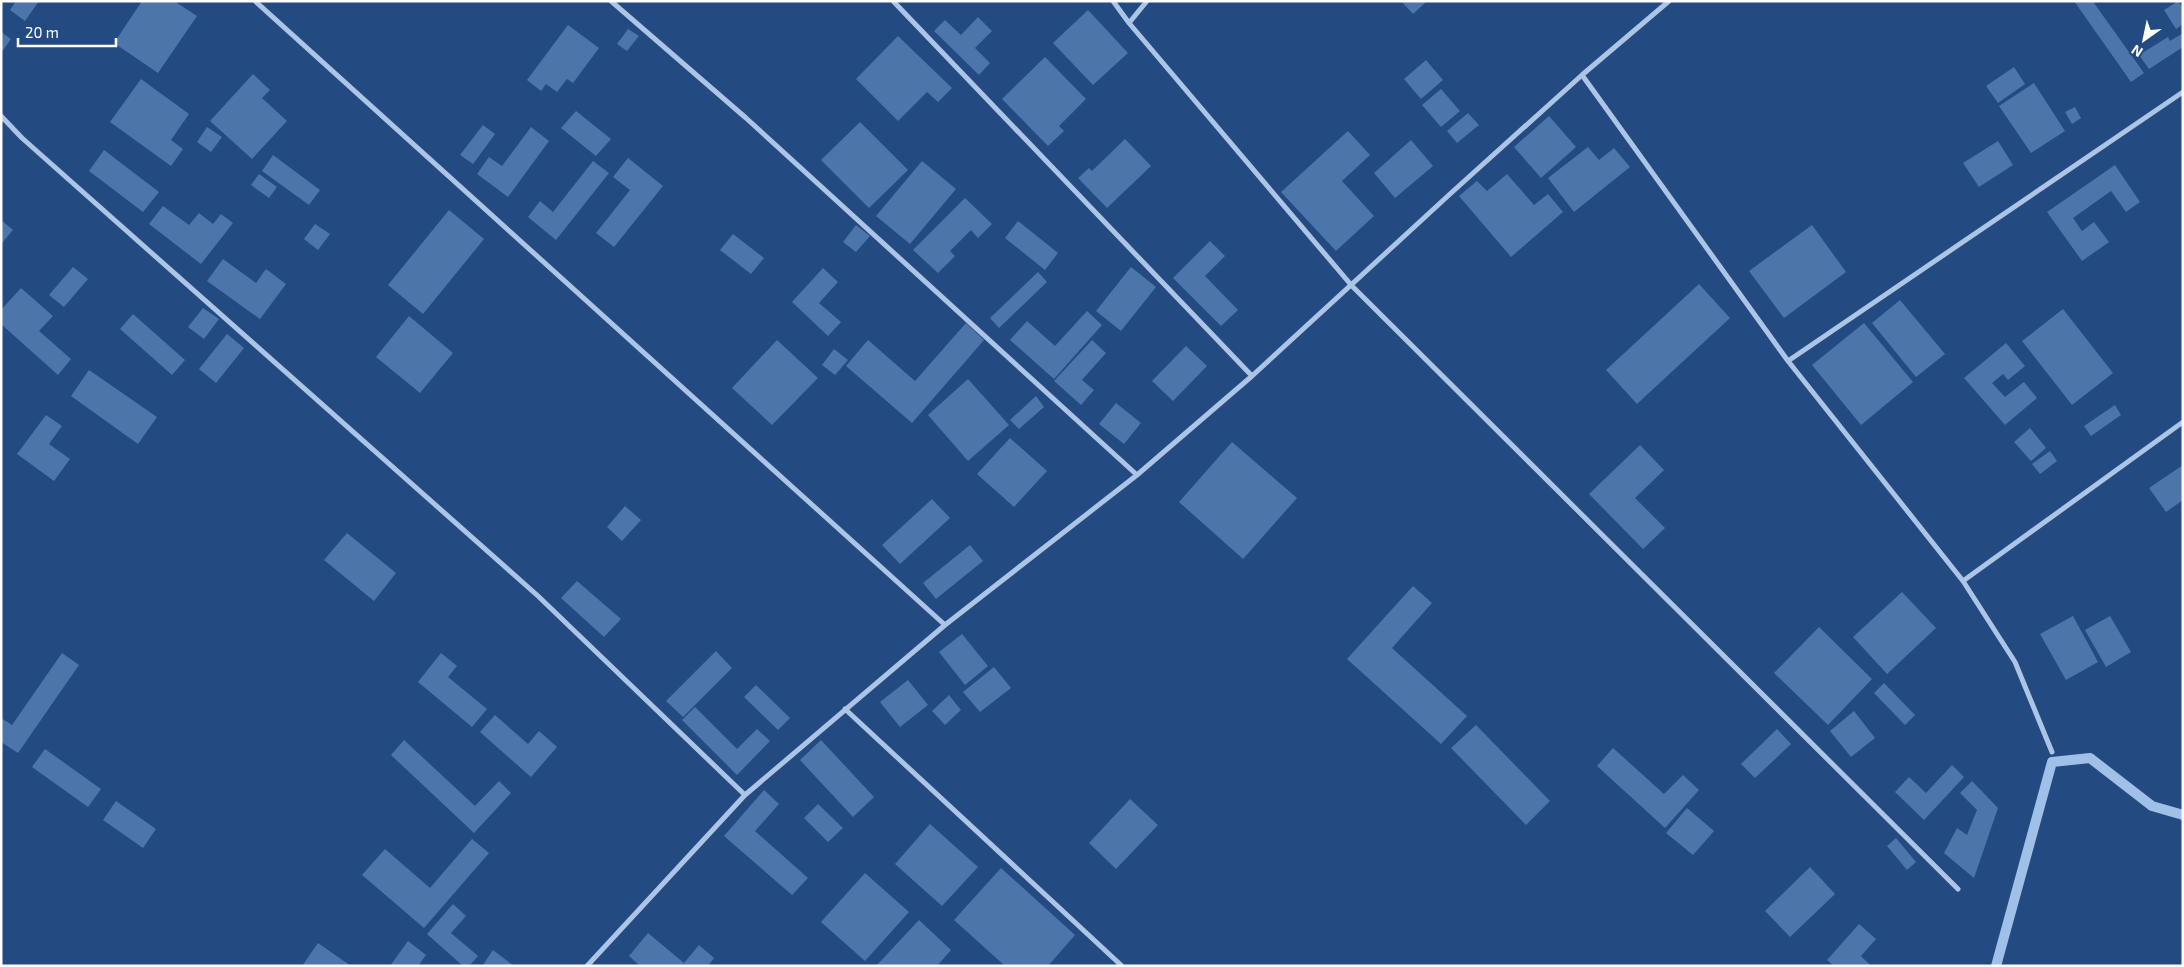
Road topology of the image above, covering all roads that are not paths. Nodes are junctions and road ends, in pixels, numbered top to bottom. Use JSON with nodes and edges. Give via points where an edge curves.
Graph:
{"nodes":[{"id":1,"x":255,"y":1,"type":"edge"},
{"id":2,"x":611,"y":1,"type":"edge"},
{"id":3,"x":1113,"y":1,"type":"edge"},
{"id":4,"x":1147,"y":1,"type":"edge"},
{"id":5,"x":1668,"y":1,"type":"edge"},
{"id":6,"x":894,"y":2,"type":"edge"},
{"id":7,"x":1129,"y":23,"type":"junction"},
{"id":8,"x":1582,"y":75,"type":"junction"},
{"id":9,"x":2183,"y":92,"type":"edge"},
{"id":10,"x":1,"y":116,"type":"edge"},
{"id":11,"x":1352,"y":286,"type":"junction"},
{"id":12,"x":1788,"y":361,"type":"junction"},
{"id":13,"x":1252,"y":376,"type":"junction"},
{"id":14,"x":2183,"y":422,"type":"edge"},
{"id":15,"x":1137,"y":475,"type":"junction"},
{"id":16,"x":1963,"y":581,"type":"junction"},
{"id":17,"x":944,"y":625,"type":"junction"},
{"id":18,"x":845,"y":709,"type":"junction"},
{"id":19,"x":2052,"y":752,"type":"dead end"},
{"id":20,"x":744,"y":794,"type":"junction"},
{"id":21,"x":1958,"y":888,"type":"dead end"},
{"id":22,"x":587,"y":966,"type":"edge"},
{"id":23,"x":1122,"y":966,"type":"edge"}],
"edges":[{"from":1,"to":17,"type":"street"},
{"from":2,"to":15,"type":"street","via":[[746,118]]},
{"from":3,"to":7,"type":"street"},
{"from":4,"to":7,"type":"street"},
{"from":5,"to":8,"type":"street"},
{"from":6,"to":13,"type":"street"},
{"from":7,"to":11,"type":"street"},
{"from":8,"to":11,"type":"street"},
{"from":8,"to":12,"type":"street"},
{"from":9,"to":12,"type":"street"},
{"from":10,"to":20,"type":"street","via":[[538,596]]},
{"from":11,"to":13,"type":"street"},
{"from":11,"to":21,"type":"street"},
{"from":12,"to":16,"type":"street"},
{"from":13,"to":15,"type":"street"},
{"from":14,"to":16,"type":"street"},
{"from":15,"to":17,"type":"street"},
{"from":16,"to":19,"type":"street","via":[[2015,662]]},
{"from":17,"to":18,"type":"street"},
{"from":18,"to":20,"type":"street"},
{"from":18,"to":23,"type":"street"},
{"from":20,"to":22,"type":"street"}]}
